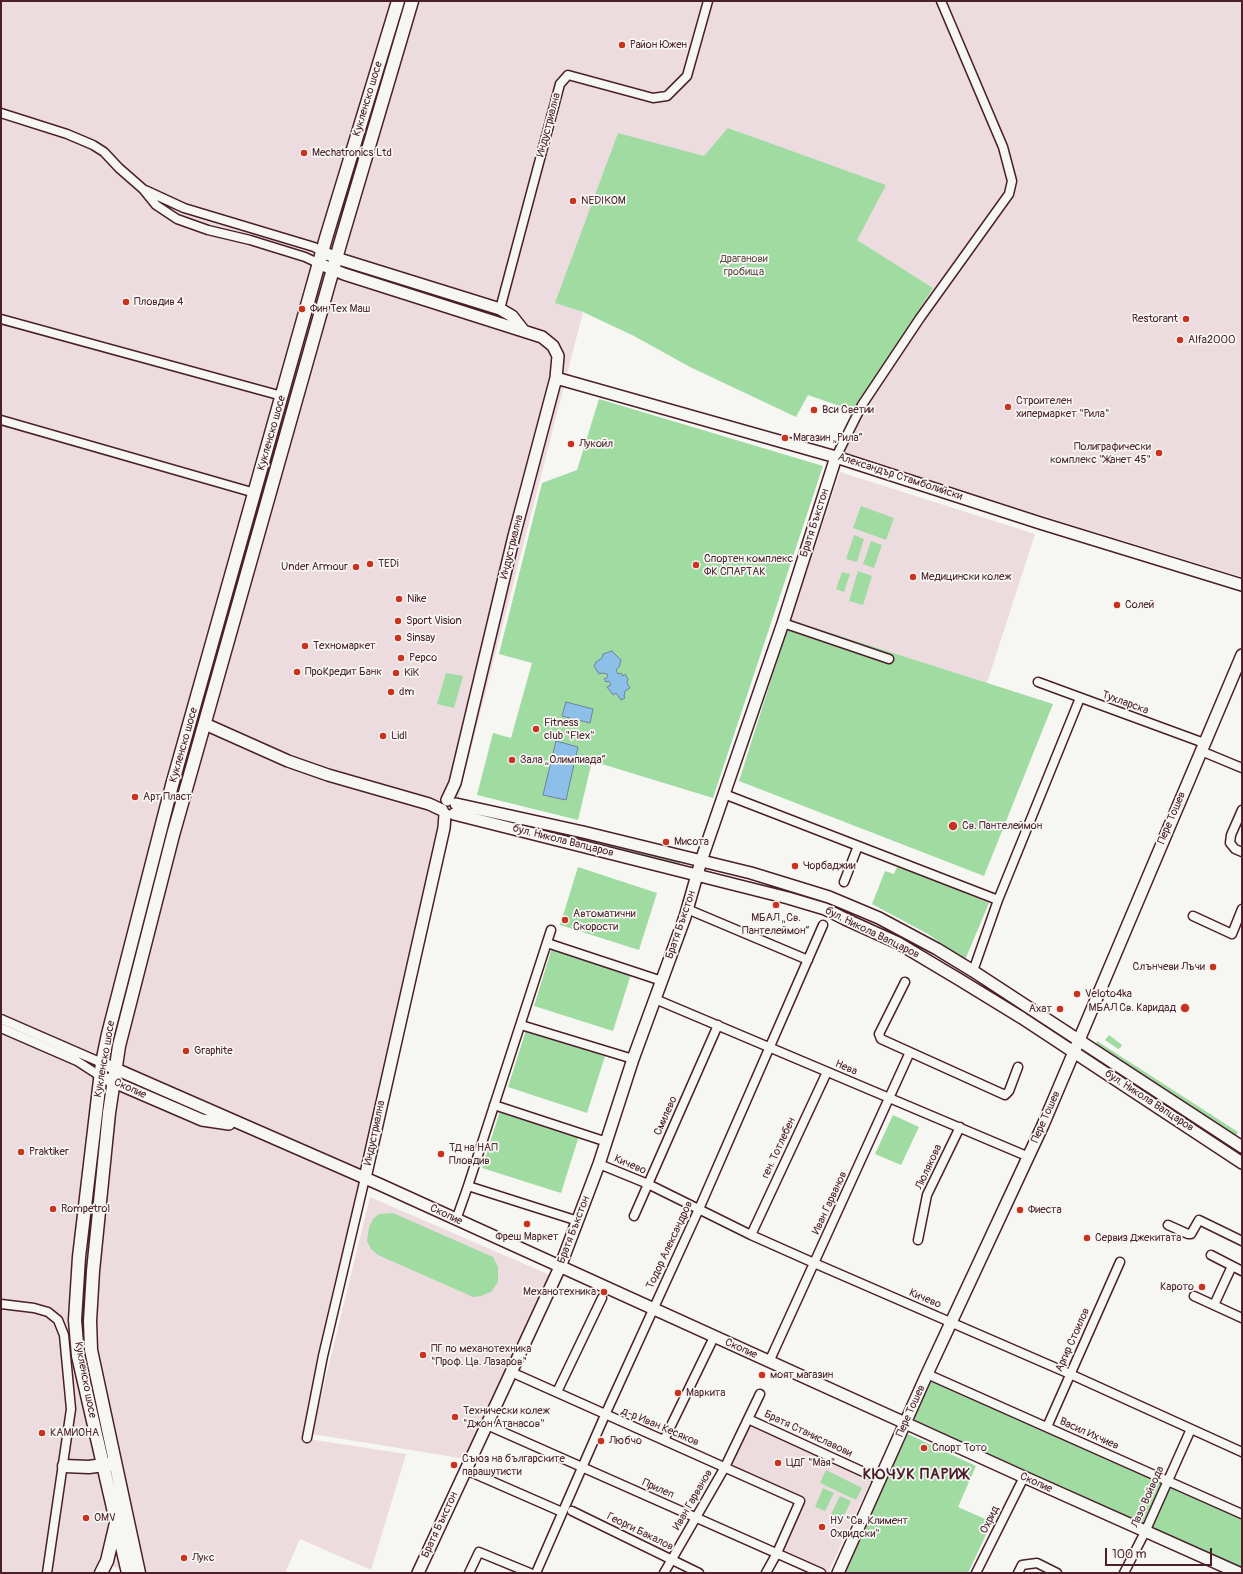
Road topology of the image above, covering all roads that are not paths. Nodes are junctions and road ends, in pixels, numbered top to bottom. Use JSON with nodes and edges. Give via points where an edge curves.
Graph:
{"nodes":[{"id":1,"x":398,"y":1,"type":"edge"},
{"id":2,"x":412,"y":1,"type":"edge"},
{"id":3,"x":708,"y":1,"type":"edge"},
{"id":4,"x":941,"y":1,"type":"edge"},
{"id":5,"x":1,"y":113,"type":"edge"},
{"id":6,"x":143,"y":188,"type":"junction"},
{"id":7,"x":321,"y":258,"type":"junction"},
{"id":8,"x":335,"y":264,"type":"junction"},
{"id":9,"x":500,"y":309,"type":"junction"},
{"id":10,"x":1,"y":319,"type":"edge"},
{"id":11,"x":523,"y":330,"type":"junction"},
{"id":12,"x":556,"y":378,"type":"junction"},
{"id":13,"x":282,"y":396,"type":"junction"},
{"id":14,"x":1,"y":420,"type":"edge"},
{"id":15,"x":836,"y":457,"type":"junction"},
{"id":16,"x":255,"y":493,"type":"junction"},
{"id":17,"x":1242,"y":585,"type":"edge"},
{"id":18,"x":783,"y":623,"type":"junction"},
{"id":19,"x":1242,"y":655,"type":"edge"},
{"id":20,"x":889,"y":659,"type":"dead end"},
{"id":21,"x":1038,"y":682,"type":"dead end"},
{"id":22,"x":1080,"y":698,"type":"junction"},
{"id":23,"x":205,"y":724,"type":"junction"},
{"id":24,"x":1203,"y":747,"type":"junction"},
{"id":25,"x":1242,"y":768,"type":"edge"},
{"id":26,"x":724,"y":794,"type":"junction"},
{"id":27,"x":449,"y":808,"type":"junction"},
{"id":28,"x":1242,"y":810,"type":"edge"},
{"id":29,"x":858,"y":846,"type":"junction"},
{"id":30,"x":1242,"y":852,"type":"edge"},
{"id":31,"x":701,"y":861,"type":"junction"},
{"id":32,"x":698,"y":875,"type":"junction"},
{"id":33,"x":844,"y":882,"type":"dead end"},
{"id":34,"x":998,"y":900,"type":"junction"},
{"id":35,"x":687,"y":909,"type":"junction"},
{"id":36,"x":1242,"y":909,"type":"edge"},
{"id":37,"x":1193,"y":916,"type":"dead end"},
{"id":38,"x":823,"y":925,"type":"dead end"},
{"id":39,"x":552,"y":930,"type":"dead end"},
{"id":40,"x":547,"y":943,"type":"junction"},
{"id":41,"x":808,"y":960,"type":"junction"},
{"id":42,"x":973,"y":971,"type":"junction"},
{"id":43,"x":662,"y":981,"type":"junction"},
{"id":44,"x":905,"y":982,"type":"dead end"},
{"id":45,"x":655,"y":999,"type":"junction"},
{"id":46,"x":1,"y":1019,"type":"edge"},
{"id":47,"x":521,"y":1025,"type":"junction"},
{"id":48,"x":718,"y":1025,"type":"junction"},
{"id":49,"x":19,"y":1026,"type":"junction"},
{"id":50,"x":1,"y":1028,"type":"edge"},
{"id":51,"x":15,"y":1034,"type":"junction"},
{"id":52,"x":1079,"y":1040,"type":"junction"},
{"id":53,"x":771,"y":1048,"type":"junction"},
{"id":54,"x":910,"y":1052,"type":"junction"},
{"id":55,"x":1074,"y":1053,"type":"junction"},
{"id":56,"x":633,"y":1059,"type":"junction"},
{"id":57,"x":102,"y":1063,"type":"junction"},
{"id":58,"x":1018,"y":1068,"type":"dead end"},
{"id":59,"x":115,"y":1069,"type":"junction"},
{"id":60,"x":827,"y":1072,"type":"junction"},
{"id":61,"x":100,"y":1076,"type":"junction"},
{"id":62,"x":114,"y":1082,"type":"junction"},
{"id":63,"x":890,"y":1098,"type":"junction"},
{"id":64,"x":494,"y":1105,"type":"junction"},
{"id":65,"x":243,"y":1126,"type":"junction"},
{"id":66,"x":960,"y":1127,"type":"junction"},
{"id":67,"x":607,"y":1142,"type":"junction"},
{"id":68,"x":1242,"y":1147,"type":"edge"},
{"id":69,"x":1029,"y":1157,"type":"junction"},
{"id":70,"x":1242,"y":1163,"type":"edge"},
{"id":71,"x":599,"y":1164,"type":"junction"},
{"id":72,"x":365,"y":1178,"type":"junction"},
{"id":73,"x":648,"y":1184,"type":"junction"},
{"id":74,"x":468,"y":1186,"type":"junction"},
{"id":75,"x":699,"y":1209,"type":"junction"},
{"id":76,"x":634,"y":1216,"type":"dead end"},
{"id":77,"x":456,"y":1220,"type":"junction"},
{"id":78,"x":578,"y":1220,"type":"junction"},
{"id":79,"x":1168,"y":1225,"type":"dead end"},
{"id":80,"x":751,"y":1235,"type":"junction"},
{"id":81,"x":918,"y":1240,"type":"dead end"},
{"id":82,"x":1242,"y":1241,"type":"edge"},
{"id":83,"x":1211,"y":1255,"type":"dead end"},
{"id":84,"x":1120,"y":1262,"type":"dead end"},
{"id":85,"x":814,"y":1263,"type":"junction"},
{"id":86,"x":1232,"y":1266,"type":"junction"},
{"id":87,"x":560,"y":1267,"type":"junction"},
{"id":88,"x":1242,"y":1271,"type":"edge"},
{"id":89,"x":1194,"y":1296,"type":"dead end"},
{"id":90,"x":602,"y":1298,"type":"dead end"},
{"id":91,"x":1,"y":1304,"type":"edge"},
{"id":92,"x":1214,"y":1305,"type":"junction"},
{"id":93,"x":653,"y":1309,"type":"junction"},
{"id":94,"x":1242,"y":1318,"type":"edge"},
{"id":95,"x":952,"y":1322,"type":"junction"},
{"id":96,"x":714,"y":1337,"type":"junction"},
{"id":97,"x":769,"y":1362,"type":"junction"},
{"id":98,"x":511,"y":1372,"type":"junction"},
{"id":99,"x":927,"y":1374,"type":"junction"},
{"id":100,"x":1070,"y":1374,"type":"junction"},
{"id":101,"x":557,"y":1392,"type":"junction"},
{"id":102,"x":760,"y":1394,"type":"dead end"},
{"id":103,"x":605,"y":1415,"type":"junction"},
{"id":104,"x":748,"y":1419,"type":"junction"},
{"id":105,"x":906,"y":1424,"type":"junction"},
{"id":106,"x":487,"y":1425,"type":"junction"},
{"id":107,"x":1047,"y":1427,"type":"junction"},
{"id":108,"x":1191,"y":1429,"type":"junction"},
{"id":109,"x":307,"y":1438,"type":"dead end"},
{"id":110,"x":664,"y":1440,"type":"junction"},
{"id":111,"x":1242,"y":1452,"type":"edge"},
{"id":112,"x":115,"y":1462,"type":"junction"},
{"id":113,"x":103,"y":1465,"type":"junction"},
{"id":114,"x":64,"y":1466,"type":"junction"},
{"id":115,"x":724,"y":1467,"type":"junction"},
{"id":116,"x":582,"y":1468,"type":"junction"},
{"id":117,"x":466,"y":1470,"type":"junction"},
{"id":118,"x":1024,"y":1477,"type":"junction"},
{"id":119,"x":881,"y":1480,"type":"junction"},
{"id":120,"x":1168,"y":1481,"type":"junction"},
{"id":121,"x":572,"y":1511,"type":"dead end"},
{"id":122,"x":562,"y":1512,"type":"junction"},
{"id":123,"x":1242,"y":1514,"type":"edge"},
{"id":124,"x":694,"y":1518,"type":"junction"},
{"id":125,"x":117,"y":1520,"type":"junction"},
{"id":126,"x":1145,"y":1532,"type":"junction"},
{"id":127,"x":777,"y":1553,"type":"junction"},
{"id":128,"x":671,"y":1560,"type":"junction"},
{"id":129,"x":137,"y":1572,"type":"edge"},
{"id":130,"x":47,"y":1573,"type":"edge"},
{"id":131,"x":101,"y":1573,"type":"edge"},
{"id":132,"x":418,"y":1573,"type":"edge"},
{"id":133,"x":469,"y":1573,"type":"edge"},
{"id":134,"x":530,"y":1573,"type":"edge"},
{"id":135,"x":536,"y":1573,"type":"edge"},
{"id":136,"x":664,"y":1573,"type":"edge"},
{"id":137,"x":698,"y":1573,"type":"edge"},
{"id":138,"x":766,"y":1573,"type":"edge"},
{"id":139,"x":821,"y":1573,"type":"edge"},
{"id":140,"x":838,"y":1573,"type":"edge"},
{"id":141,"x":976,"y":1573,"type":"edge"},
{"id":142,"x":1018,"y":1573,"type":"edge"},
{"id":143,"x":1057,"y":1573,"type":"edge"},
{"id":144,"x":1124,"y":1573,"type":"edge"},
{"id":145,"x":1239,"y":1573,"type":"edge"}],
"edges":[{"from":1,"to":7,"type":"main road","name":"Кукленско шосе"},
{"from":2,"to":8,"type":"main road","name":"Кукленско шосе"},
{"from":3,"to":9,"type":"street","name":"Индустриална","via":[[687,76],[667,96],[653,98],[568,75],[560,84]]},
{"from":4,"to":15,"type":"street","via":[[1003,147],[1012,181],[1009,194],[920,318],[862,405]]},
{"from":5,"to":6,"type":"street","via":[[93,145]]},
{"from":6,"to":7,"type":"street","via":[[184,208],[314,247]]},
{"from":6,"to":7,"type":"street","via":[[156,205],[177,219],[305,257]]},
{"from":7,"to":8,"type":"street"},
{"from":7,"to":13,"type":"main road","name":"Кукленско шосе"},
{"from":8,"to":9,"type":"street","name":"Индустриална"},
{"from":8,"to":11,"type":"street","name":"Индустриална"},
{"from":8,"to":23,"type":"main road","name":"Кукленско шосе"},
{"from":9,"to":11,"type":"street","name":"Индустриална","via":[[512,316]]},
{"from":10,"to":13,"type":"street"},
{"from":11,"to":12,"type":"street","name":"Индустриална","via":[[542,337],[553,346],[558,356]]},
{"from":12,"to":15,"type":"street","name":"Александър Стамболийски"},
{"from":12,"to":27,"type":"street","name":"Индустриална","via":[[514,536]]},
{"from":13,"to":16,"type":"main road","name":"Кукленско шосе"},
{"from":14,"to":16,"type":"street"},
{"from":15,"to":17,"type":"street","name":"Александър Стамболийски"},
{"from":15,"to":18,"type":"street","name":"Братя Бъкстон"},
{"from":16,"to":57,"type":"main road","name":"Кукленско шосе","via":[[172,785]]},
{"from":18,"to":20,"type":"street"},
{"from":18,"to":26,"type":"street","name":"Братя Бъкстон"},
{"from":19,"to":24,"type":"street","name":"Пере Тошев"},
{"from":21,"to":22,"type":"street","name":"Тухларска"},
{"from":22,"to":24,"type":"street","name":"Тухларска"},
{"from":22,"to":34,"type":"street"},
{"from":23,"to":27,"type":"street","name":"бул. Никола Вапцаров","via":[[288,761],[328,775]]},
{"from":23,"to":59,"type":"main road","name":"Кукленско шосе","via":[[173,836]]},
{"from":24,"to":25,"type":"street","name":"Тухларска"},
{"from":24,"to":52,"type":"street","name":"Пере Тошев"},
{"from":26,"to":29,"type":"street"},
{"from":26,"to":31,"type":"street","name":"Братя Бъкстон"},
{"from":27,"to":31,"type":"street","name":"бул. Никола Вапцаров","via":[[583,832]]},
{"from":27,"to":32,"type":"street","name":"бул. Никола Вапцаров"},
{"from":27,"to":72,"type":"street","name":"Индустриална"},
{"from":28,"to":30,"type":"street","via":[[1230,843]]},
{"from":29,"to":33,"type":"street"},
{"from":29,"to":34,"type":"street"},
{"from":31,"to":32,"type":"street","name":"Братя Бъкстон"},
{"from":31,"to":42,"type":"street","name":"бул. Никола Вапцаров","via":[[791,884],[850,905],[911,934]]},
{"from":32,"to":35,"type":"street","name":"Братя Бъкстон"},
{"from":32,"to":55,"type":"street","name":"бул. Никола Вапцаров","via":[[813,906],[876,932],[934,964]]},
{"from":34,"to":42,"type":"street"},
{"from":35,"to":41,"type":"street"},
{"from":35,"to":43,"type":"street","name":"Братя Бъкстон"},
{"from":36,"to":37,"type":"street","via":[[1232,934]]},
{"from":38,"to":41,"type":"street","name":"Тодор Александров"},
{"from":39,"to":40,"type":"street"},
{"from":40,"to":43,"type":"street"},
{"from":40,"to":47,"type":"street"},
{"from":41,"to":53,"type":"street","name":"Тодор Александров"},
{"from":42,"to":52,"type":"street","name":"бул. Никола Вапцаров"},
{"from":43,"to":45,"type":"street","name":"Братя Бъкстон"},
{"from":44,"to":54,"type":"street","via":[[879,1034],[881,1039]]},
{"from":45,"to":48,"type":"street","name":"Нева"},
{"from":45,"to":56,"type":"street","name":"Братя Бъкстон"},
{"from":46,"to":49,"type":"street"},
{"from":47,"to":56,"type":"street"},
{"from":47,"to":64,"type":"street"},
{"from":48,"to":53,"type":"street","name":"Нева"},
{"from":48,"to":73,"type":"street","name":"Смилево"},
{"from":49,"to":51,"type":"street"},
{"from":49,"to":57,"type":"street"},
{"from":50,"to":51,"type":"street","name":"Скопие"},
{"from":51,"to":61,"type":"street","name":"Скопие","via":[[77,1062]]},
{"from":52,"to":55,"type":"street","name":"Пере Тошев"},
{"from":52,"to":68,"type":"street","name":"бул. Никола Вапцаров"},
{"from":53,"to":60,"type":"street","name":"Нева"},
{"from":53,"to":75,"type":"street","name":"Тодор Александров"},
{"from":54,"to":58,"type":"street","via":[[1004,1095],[1009,1091]]},
{"from":54,"to":63,"type":"street","name":"Иван Гарванов"},
{"from":55,"to":69,"type":"street","name":"Пере Тошев"},
{"from":55,"to":70,"type":"street","name":"бул. Никола Вапцаров"},
{"from":56,"to":67,"type":"street","name":"Братя Бъкстон"},
{"from":57,"to":59,"type":"street","name":"Скопие"},
{"from":57,"to":61,"type":"main road","name":"Кукленско шосе"},
{"from":59,"to":62,"type":"main road","name":"Кукленско шосе"},
{"from":59,"to":65,"type":"street","name":"Скопие"},
{"from":60,"to":63,"type":"street","name":"Нева"},
{"from":60,"to":80,"type":"street","name":"ген. Тотлебен"},
{"from":61,"to":62,"type":"street","name":"Скопие"},
{"from":61,"to":113,"type":"main road","name":"Кукленско шосе","via":[[79,1257],[75,1320],[78,1356]]},
{"from":62,"to":65,"type":"street","name":"Скопие","via":[[202,1120]]},
{"from":62,"to":112,"type":"main road","name":"Кукленско шосе","via":[[93,1271],[90,1321],[91,1350]]},
{"from":63,"to":66,"type":"street","name":"Нева"},
{"from":63,"to":85,"type":"street","name":"Иван Гарванов"},
{"from":64,"to":67,"type":"street"},
{"from":64,"to":74,"type":"street"},
{"from":65,"to":72,"type":"street","name":"Скопие"},
{"from":66,"to":69,"type":"street","name":"Нева"},
{"from":66,"to":81,"type":"street","name":"Люлякова","via":[[927,1195]]},
{"from":67,"to":71,"type":"street","name":"Братя Бъкстон"},
{"from":69,"to":95,"type":"street","name":"Пере Тошев"},
{"from":71,"to":73,"type":"street","name":"Кичево"},
{"from":71,"to":78,"type":"street","name":"Братя Бъкстон"},
{"from":72,"to":77,"type":"street","name":"Скопие"},
{"from":72,"to":109,"type":"street","name":"Индустриална","via":[[323,1356]]},
{"from":73,"to":75,"type":"street","name":"Кичево"},
{"from":73,"to":76,"type":"street","name":"Смилево"},
{"from":74,"to":77,"type":"street"},
{"from":74,"to":78,"type":"street"},
{"from":75,"to":80,"type":"street","name":"Кичево"},
{"from":75,"to":93,"type":"street","name":"Тодор Александров"},
{"from":77,"to":87,"type":"street","name":"Скопие"},
{"from":78,"to":87,"type":"street","name":"Братя Бъкстон"},
{"from":79,"to":82,"type":"street","via":[[1191,1234],[1199,1220]]},
{"from":80,"to":85,"type":"street","name":"Кичево"},
{"from":83,"to":86,"type":"street"},
{"from":84,"to":100,"type":"street","name":"Аргир Стоилов"},
{"from":85,"to":95,"type":"street","name":"Кичево"},
{"from":85,"to":97,"type":"street","name":"Иван Гарванов"},
{"from":86,"to":88,"type":"street"},
{"from":86,"to":92,"type":"street"},
{"from":87,"to":93,"type":"street","name":"Скопие"},
{"from":87,"to":98,"type":"street","name":"Братя Бъкстон"},
{"from":89,"to":92,"type":"street"},
{"from":90,"to":101,"type":"street"},
{"from":91,"to":114,"type":"street","via":[[48,1312],[58,1320],[64,1335],[71,1409]]},
{"from":92,"to":94,"type":"street"},
{"from":93,"to":96,"type":"street","name":"Скопие"},
{"from":93,"to":103,"type":"street","name":"Тодор Александров"},
{"from":95,"to":99,"type":"street","name":"Пере Тошев"},
{"from":95,"to":100,"type":"street","name":"Кичево"},
{"from":96,"to":97,"type":"street","name":"Скопие"},
{"from":96,"to":110,"type":"street"},
{"from":97,"to":105,"type":"street","name":"Скопие"},
{"from":98,"to":101,"type":"street","name":"д-р Иван Кесяков"},
{"from":98,"to":106,"type":"street","name":"Братя Бъкстон"},
{"from":99,"to":105,"type":"street","name":"Пере Тошев"},
{"from":99,"to":107,"type":"street","name":"Васил Ихчиев"},
{"from":100,"to":107,"type":"street","name":"Аргир Стоилов"},
{"from":100,"to":108,"type":"street","name":"Кичево"},
{"from":101,"to":103,"type":"street","name":"д-р Иван Кесяков"},
{"from":102,"to":104,"type":"street","name":"Иван Гарванов"},
{"from":103,"to":110,"type":"street","name":"д-р Иван Кесяков"},
{"from":103,"to":116,"type":"street","name":"Тодор Александров"},
{"from":104,"to":115,"type":"street","name":"Иван Гарванов"},
{"from":104,"to":119,"type":"street","name":"Братя Станиславови"},
{"from":105,"to":118,"type":"street","name":"Скопие"},
{"from":105,"to":119,"type":"street","name":"Пере Тошев"},
{"from":106,"to":116,"type":"street","name":"Прилеп"},
{"from":106,"to":117,"type":"street","name":"Братя Бъкстон"},
{"from":107,"to":120,"type":"street","name":"Васил Ихчиев"},
{"from":108,"to":111,"type":"street","name":"Кичево"},
{"from":108,"to":120,"type":"street","name":"Лазо Войвода"},
{"from":110,"to":115,"type":"street","name":"д-р Иван Кесяков"},
{"from":112,"to":113,"type":"main road"},
{"from":112,"to":129,"type":"main road","name":"Кукленско шосе"},
{"from":113,"to":114,"type":"main road"},
{"from":113,"to":125,"type":"main road","name":"Кукленско шосе"},
{"from":114,"to":130,"type":"street"},
{"from":115,"to":124,"type":"street","name":"Иван Гарванов"},
{"from":115,"to":127,"type":"street","name":"д-р Иван Кесяков","via":[[800,1501]]},
{"from":116,"to":122,"type":"street","name":"Тодор Александров"},
{"from":116,"to":124,"type":"street","name":"Прилеп"},
{"from":117,"to":122,"type":"street"},
{"from":117,"to":132,"type":"street","name":"Братя Бъкстон"},
{"from":118,"to":126,"type":"street","name":"Скопие"},
{"from":118,"to":141,"type":"street","name":"Охрид"},
{"from":119,"to":140,"type":"street","name":"Пере Тошев"},
{"from":120,"to":123,"type":"street","name":"Васил Ихчиев"},
{"from":120,"to":126,"type":"street","name":"Лазо Войвода"},
{"from":121,"to":128,"type":"street","name":"Георги Бакалов"},
{"from":122,"to":135,"type":"street","name":"Тодор Александров"},
{"from":124,"to":127,"type":"street","name":"Прилеп"},
{"from":124,"to":128,"type":"street","name":"Иван Гарванов"},
{"from":125,"to":129,"type":"main road","name":"Кукленско шосе"},
{"from":125,"to":131,"type":"main road","via":[[107,1561]]},
{"from":126,"to":144,"type":"street","name":"Лазо Войвода"},
{"from":126,"to":145,"type":"street","name":"Скопие"},
{"from":127,"to":138,"type":"street"},
{"from":127,"to":139,"type":"street","name":"Прилеп"},
{"from":128,"to":136,"type":"street","name":"Иван Гарванов"},
{"from":128,"to":137,"type":"street","name":"Георги Бакалов"},
{"from":133,"to":134,"type":"street","via":[[479,1552]]},
{"from":142,"to":143,"type":"street","via":[[1022,1565],[1037,1563]]}]}
